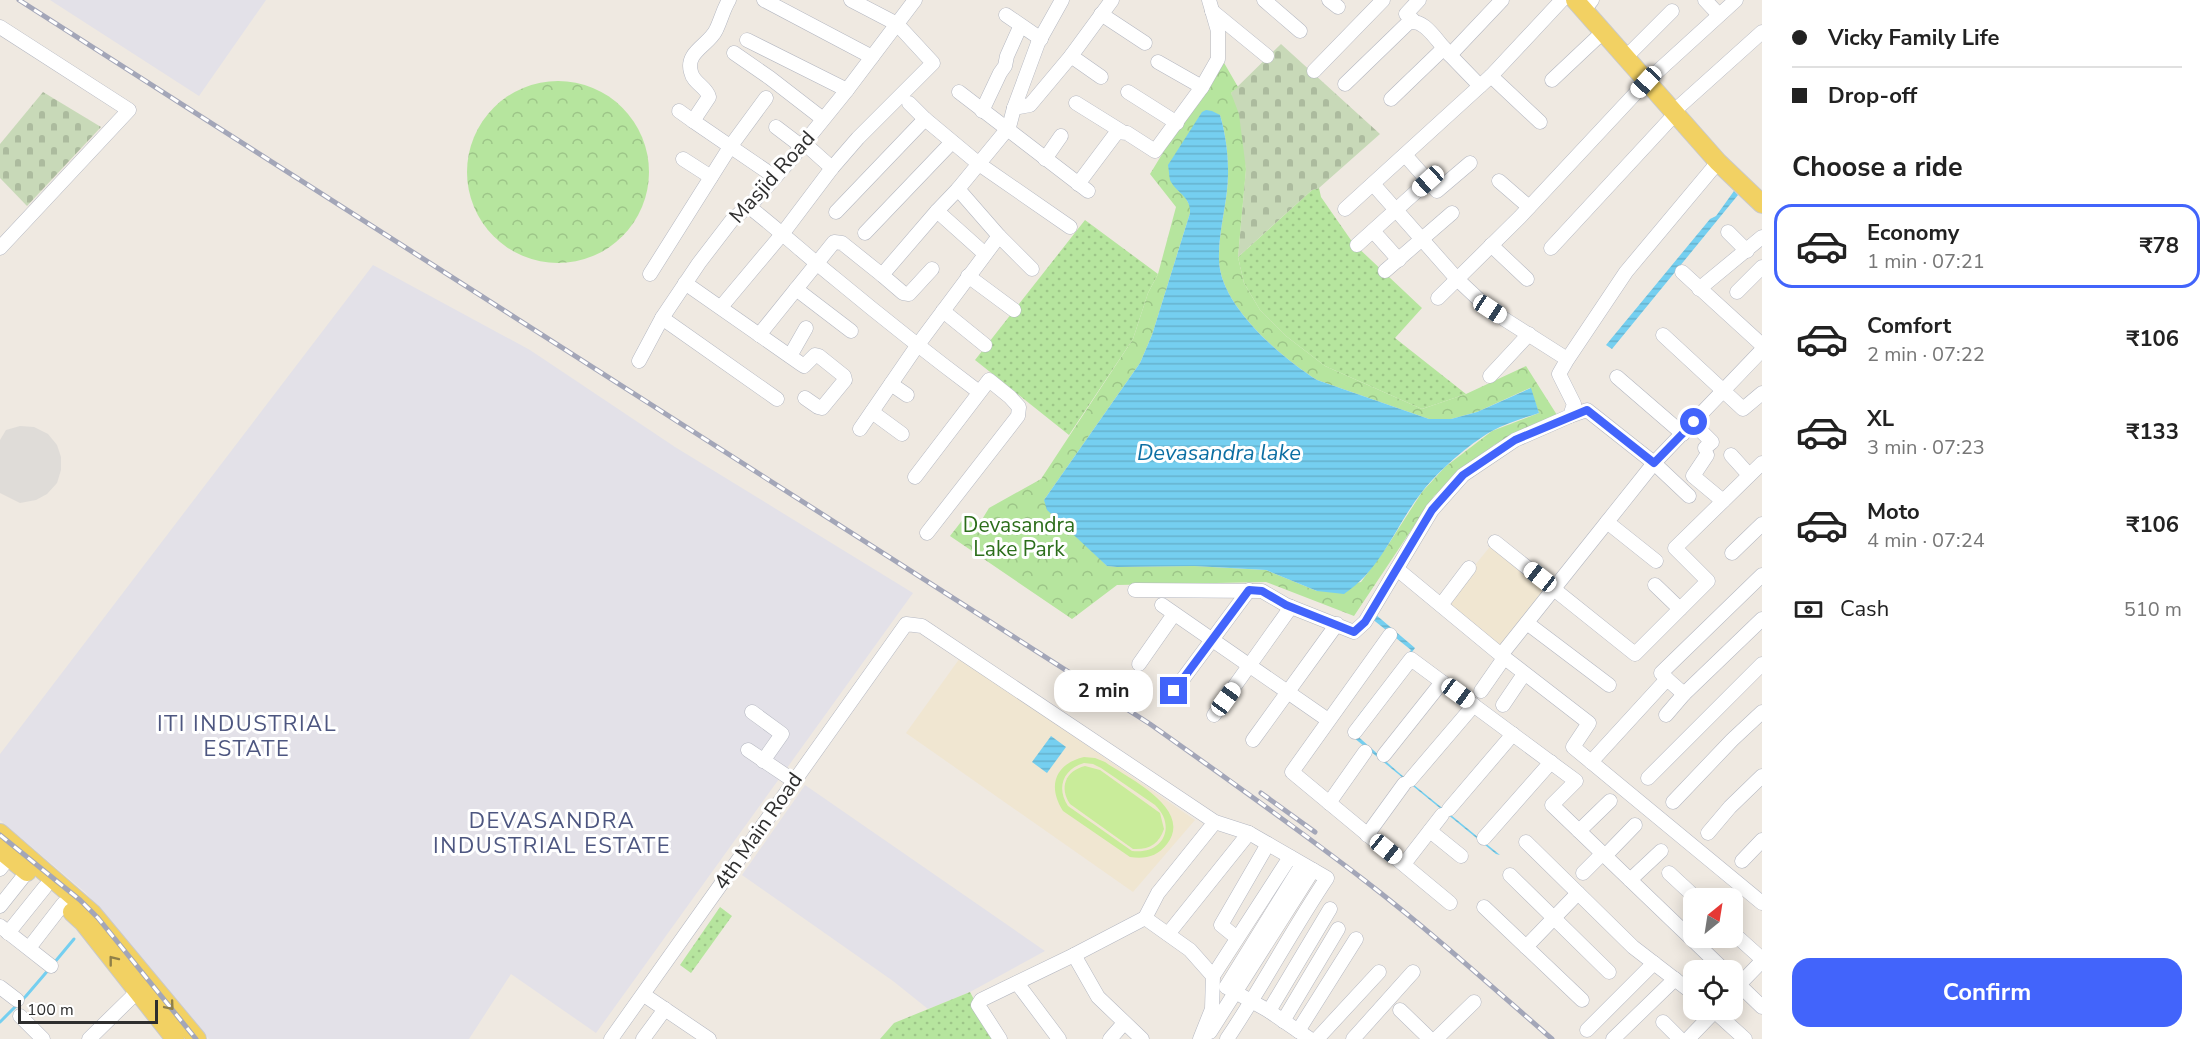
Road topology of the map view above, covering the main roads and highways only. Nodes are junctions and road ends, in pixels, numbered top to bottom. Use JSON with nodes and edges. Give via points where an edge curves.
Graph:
{"nodes":[{"id":1,"x":1584,"y":3,"type":"edge"},
{"id":2,"x":1761,"y":200,"type":"edge"},
{"id":3,"x":0,"y":833,"type":"edge"},
{"id":4,"x":3,"y":859,"type":"edge"},
{"id":5,"x":136,"y":982,"type":"junction"},
{"id":6,"x":176,"y":1039,"type":"edge"},
{"id":7,"x":197,"y":1039,"type":"edge"}],
"edges":[{"from":1,"to":2,"type":"main road","via":[[1646,82],[1718,162]]},
{"from":3,"to":5,"type":"main road","via":[[92,913]]},
{"from":5,"to":4,"type":"main road","one_way":true,"via":[[83,922],[27,872]]},
{"from":5,"to":6,"type":"main road"},
{"from":5,"to":7,"type":"main road","one_way":true}]}
